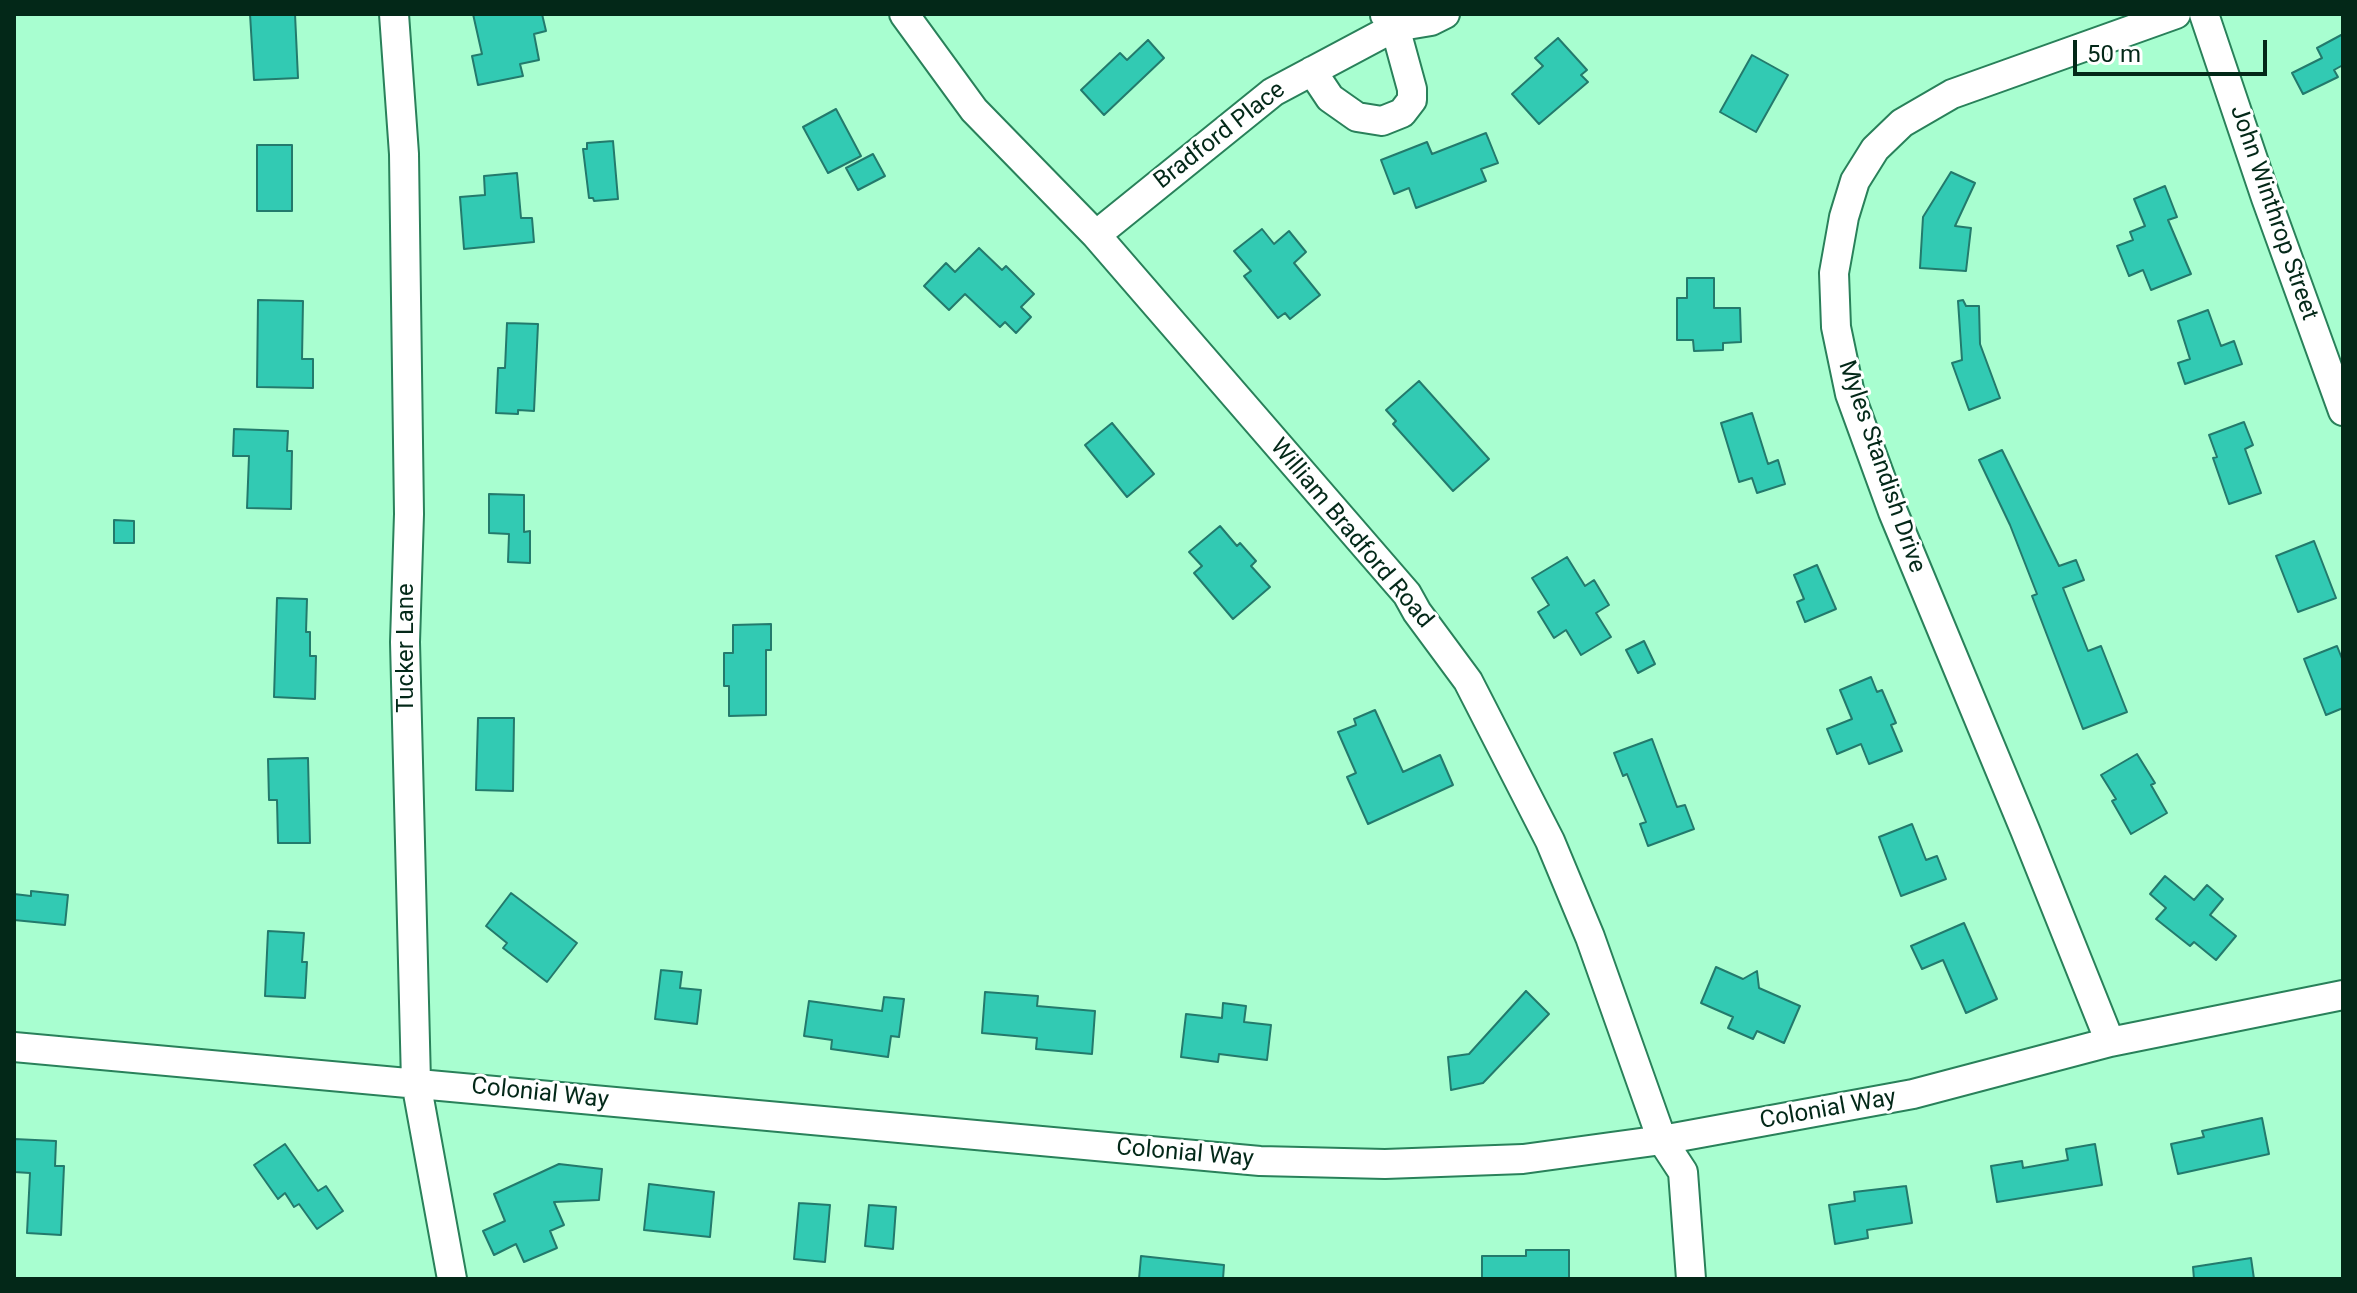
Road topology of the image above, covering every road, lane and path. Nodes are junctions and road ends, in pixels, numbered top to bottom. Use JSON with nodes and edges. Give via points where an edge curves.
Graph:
{"nodes":[{"id":1,"x":394,"y":14,"type":"edge"},
{"id":2,"x":904,"y":14,"type":"edge"},
{"id":3,"x":1445,"y":14,"type":"edge"},
{"id":4,"x":2176,"y":14,"type":"edge"},
{"id":5,"x":2204,"y":14,"type":"edge"},
{"id":6,"x":1390,"y":21,"type":"edge"},
{"id":7,"x":1312,"y":71,"type":"junction"},
{"id":8,"x":1096,"y":235,"type":"junction"},
{"id":9,"x":2343,"y":411,"type":"edge"},
{"id":10,"x":2343,"y":995,"type":"edge"},
{"id":11,"x":2110,"y":1042,"type":"junction"},
{"id":12,"x":14,"y":1047,"type":"edge"},
{"id":13,"x":416,"y":1082,"type":"junction"},
{"id":14,"x":1662,"y":1140,"type":"junction"},
{"id":15,"x":452,"y":1279,"type":"edge"},
{"id":16,"x":1691,"y":1279,"type":"edge"}],
"edges":[{"from":1,"to":13,"type":"street","name":"Tucker Lane","via":[[404,154],[409,514],[405,642]]},
{"from":2,"to":8,"type":"street","name":"William Bradford Road","via":[[974,110]]},
{"from":3,"to":6,"type":"street","name":"Bradford Place","via":[[1431,21]]},
{"from":4,"to":11,"type":"street","name":"Myles Standish Drive","via":[[1952,94],[1902,123],[1875,149],[1855,181],[1834,273],[1836,327],[1850,394],[1893,512]]},
{"from":5,"to":9,"type":"street","name":"John Winthrop Street"},
{"from":6,"to":7,"type":"street","name":"Bradford Place"},
{"from":6,"to":7,"type":"street","via":[[1412,89],[1412,100],[1396,117],[1374,121],[1348,112],[1330,98]]},
{"from":7,"to":8,"type":"street","name":"Bradford Place","via":[[1263,99]]},
{"from":8,"to":14,"type":"street","name":"William Bradford Road","via":[[1407,594],[1468,681],[1550,841]]},
{"from":10,"to":11,"type":"street","name":"Colonial Way"},
{"from":11,"to":14,"type":"street","name":"Colonial Way","via":[[1913,1094]]},
{"from":12,"to":13,"type":"street","name":"Colonial Way"},
{"from":13,"to":14,"type":"street","name":"Colonial Way","via":[[1271,1161],[1509,1160]]},
{"from":13,"to":15,"type":"street","name":"Tucker Lane"},
{"from":14,"to":16,"type":"street","name":"William Bradford Road","via":[[1683,1172]]}]}
